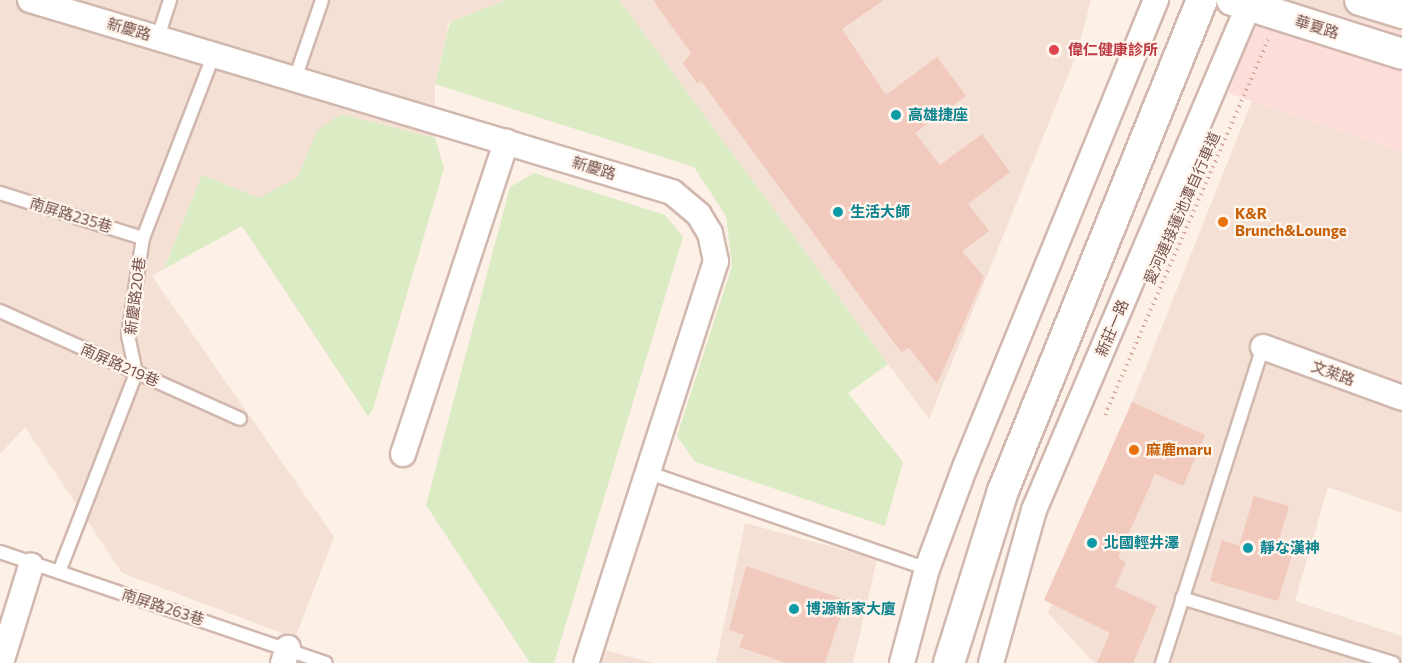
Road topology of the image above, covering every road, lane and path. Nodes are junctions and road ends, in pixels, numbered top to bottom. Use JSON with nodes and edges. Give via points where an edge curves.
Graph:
{"nodes":[{"id":1,"x":30,"y":0,"type":"edge"},
{"id":2,"x":170,"y":0,"type":"edge"},
{"id":3,"x":321,"y":0,"type":"edge"},
{"id":4,"x":1156,"y":0,"type":"edge"},
{"id":5,"x":1202,"y":0,"type":"edge"},
{"id":6,"x":1360,"y":0,"type":"edge"},
{"id":7,"x":1244,"y":2,"type":"edge"},
{"id":8,"x":1402,"y":13,"type":"edge"},
{"id":9,"x":1278,"y":15,"type":"junction"},
{"id":10,"x":158,"y":37,"type":"junction"},
{"id":11,"x":214,"y":54,"type":"junction"},
{"id":12,"x":1402,"y":54,"type":"edge"},
{"id":13,"x":295,"y":79,"type":"junction"},
{"id":14,"x":506,"y":142,"type":"junction"},
{"id":15,"x":0,"y":193,"type":"edge"},
{"id":16,"x":142,"y":238,"type":"junction"},
{"id":17,"x":0,"y":311,"type":"edge"},
{"id":18,"x":1263,"y":347,"type":"joint"},
{"id":19,"x":136,"y":373,"type":"junction"},
{"id":20,"x":1402,"y":398,"type":"edge"},
{"id":21,"x":240,"y":419,"type":"dead end"},
{"id":22,"x":1100,"y":425,"type":"dead end"},
{"id":23,"x":403,"y":454,"type":"dead end"},
{"id":24,"x":646,"y":472,"type":"junction"},
{"id":25,"x":0,"y":552,"type":"edge"},
{"id":26,"x":31,"y":566,"type":"junction"},
{"id":27,"x":927,"y":569,"type":"junction"},
{"id":28,"x":59,"y":572,"type":"junction"},
{"id":29,"x":1182,"y":598,"type":"junction"},
{"id":30,"x":286,"y":656,"type":"edge"},
{"id":31,"x":1,"y":663,"type":"edge"},
{"id":32,"x":326,"y":663,"type":"edge"},
{"id":33,"x":586,"y":663,"type":"edge"},
{"id":34,"x":902,"y":663,"type":"edge"},
{"id":35,"x":949,"y":663,"type":"edge"},
{"id":36,"x":991,"y":663,"type":"edge"},
{"id":37,"x":1162,"y":663,"type":"edge"},
{"id":38,"x":1393,"y":663,"type":"edge"}],
"edges":[{"from":1,"to":10,"type":"street","name":"新慶路"},
{"from":2,"to":10,"type":"lane"},
{"from":3,"to":13,"type":"lane"},
{"from":4,"to":27,"type":"street"},
{"from":5,"to":35,"type":"street","via":[[1003,491]]},
{"from":6,"to":8,"type":"street"},
{"from":7,"to":9,"type":"street","name":"華夏路"},
{"from":7,"to":36,"type":"street","name":"新莊一路","via":[[1034,510]]},
{"from":9,"to":12,"type":"street","name":"華夏路"},
{"from":9,"to":22,"type":"path","name":"愛河連接蓮池潭自行車道"},
{"from":10,"to":11,"type":"street","name":"新慶路"},
{"from":11,"to":13,"type":"street","name":"新慶路"},
{"from":11,"to":16,"type":"lane","name":"新慶路20巷"},
{"from":13,"to":14,"type":"street","name":"新慶路"},
{"from":14,"to":23,"type":"street"},
{"from":14,"to":24,"type":"street","name":"新慶路","via":[[672,192],[699,215],[710,233],[716,261]]},
{"from":15,"to":16,"type":"lane","name":"南屏路235巷"},
{"from":16,"to":19,"type":"lane","name":"新慶路20巷","via":[[128,335]]},
{"from":17,"to":19,"type":"lane","name":"南屏路219巷"},
{"from":18,"to":20,"type":"street","name":"文萊路"},
{"from":18,"to":29,"type":"lane"},
{"from":19,"to":21,"type":"lane","name":"南屏路219巷"},
{"from":19,"to":28,"type":"lane"},
{"from":24,"to":27,"type":"lane"},
{"from":24,"to":33,"type":"street","name":"新慶路"},
{"from":25,"to":26,"type":"lane","name":"南屏路263巷"},
{"from":26,"to":28,"type":"lane","name":"南屏路263巷"},
{"from":26,"to":31,"type":"street"},
{"from":27,"to":34,"type":"street"},
{"from":28,"to":30,"type":"lane","name":"南屏路263巷"},
{"from":29,"to":37,"type":"lane"},
{"from":29,"to":38,"type":"lane"},
{"from":30,"to":32,"type":"lane","name":"南屏路263巷"}]}
